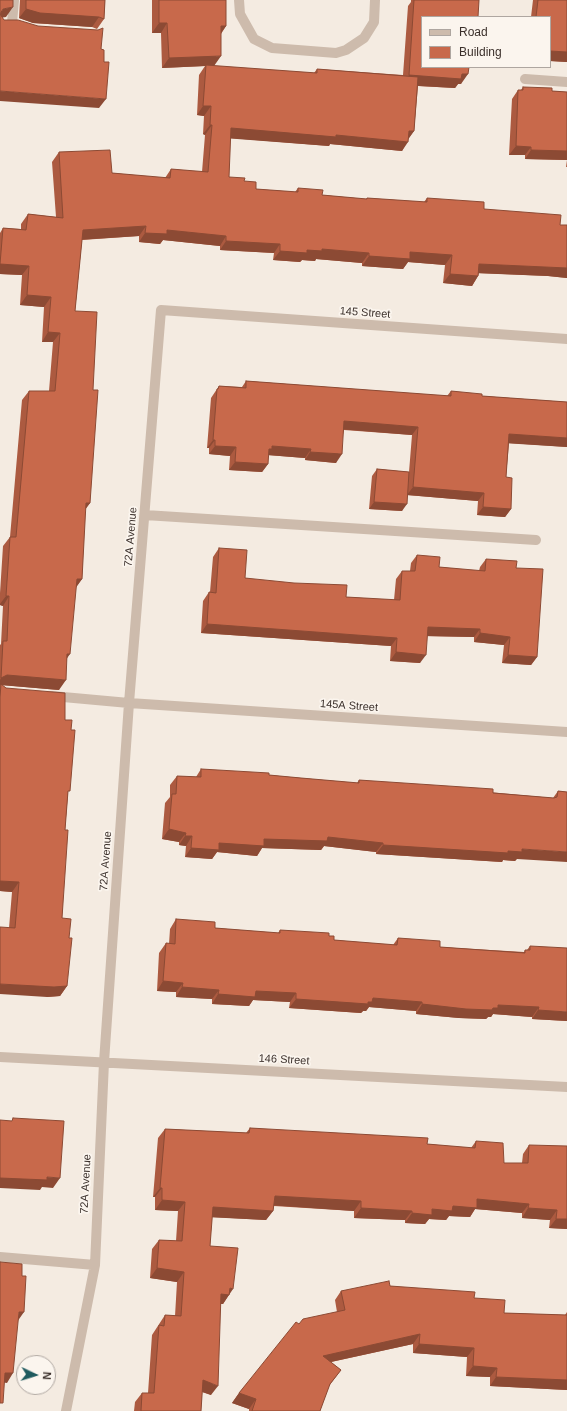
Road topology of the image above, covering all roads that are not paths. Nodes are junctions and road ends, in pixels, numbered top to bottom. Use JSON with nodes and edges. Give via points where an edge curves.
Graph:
{"nodes":[{"id":1,"x":14,"y":0,"type":"edge"},
{"id":2,"x":239,"y":0,"type":"edge"},
{"id":3,"x":375,"y":0,"type":"edge"},
{"id":4,"x":0,"y":24,"type":"edge"},
{"id":5,"x":525,"y":79,"type":"dead end"},
{"id":6,"x":567,"y":82,"type":"edge"},
{"id":7,"x":161,"y":310,"type":"joint"},
{"id":8,"x":567,"y":339,"type":"edge"},
{"id":9,"x":144,"y":515,"type":"junction"},
{"id":10,"x":536,"y":540,"type":"dead end"},
{"id":11,"x":38,"y":695,"type":"edge"},
{"id":12,"x":129,"y":703,"type":"junction"},
{"id":13,"x":567,"y":732,"type":"edge"},
{"id":14,"x":0,"y":1057,"type":"edge"},
{"id":15,"x":104,"y":1062,"type":"junction"},
{"id":16,"x":567,"y":1087,"type":"edge"},
{"id":17,"x":0,"y":1257,"type":"edge"},
{"id":18,"x":95,"y":1265,"type":"junction"},
{"id":19,"x":66,"y":1411,"type":"edge"}],
"edges":[{"from":1,"to":4,"type":"street","via":[[16,24]]},
{"from":2,"to":3,"type":"street","via":[[240,14],[254,39],[272,48],[336,53],[346,50],[364,38],[374,22]]},
{"from":5,"to":6,"type":"street"},
{"from":7,"to":8,"type":"street","name":"145 Street"},
{"from":7,"to":9,"type":"street","name":"72A Avenue"},
{"from":9,"to":10,"type":"street"},
{"from":9,"to":12,"type":"street","name":"72A Avenue"},
{"from":11,"to":12,"type":"street","name":"145A Street"},
{"from":12,"to":13,"type":"street","name":"145A Street"},
{"from":12,"to":15,"type":"street","name":"72A Avenue"},
{"from":14,"to":15,"type":"street","name":"146 Street"},
{"from":15,"to":16,"type":"street","name":"146 Street"},
{"from":15,"to":18,"type":"street","name":"72A Avenue"},
{"from":17,"to":18,"type":"street"},
{"from":18,"to":19,"type":"street","name":"72A Avenue"}]}
